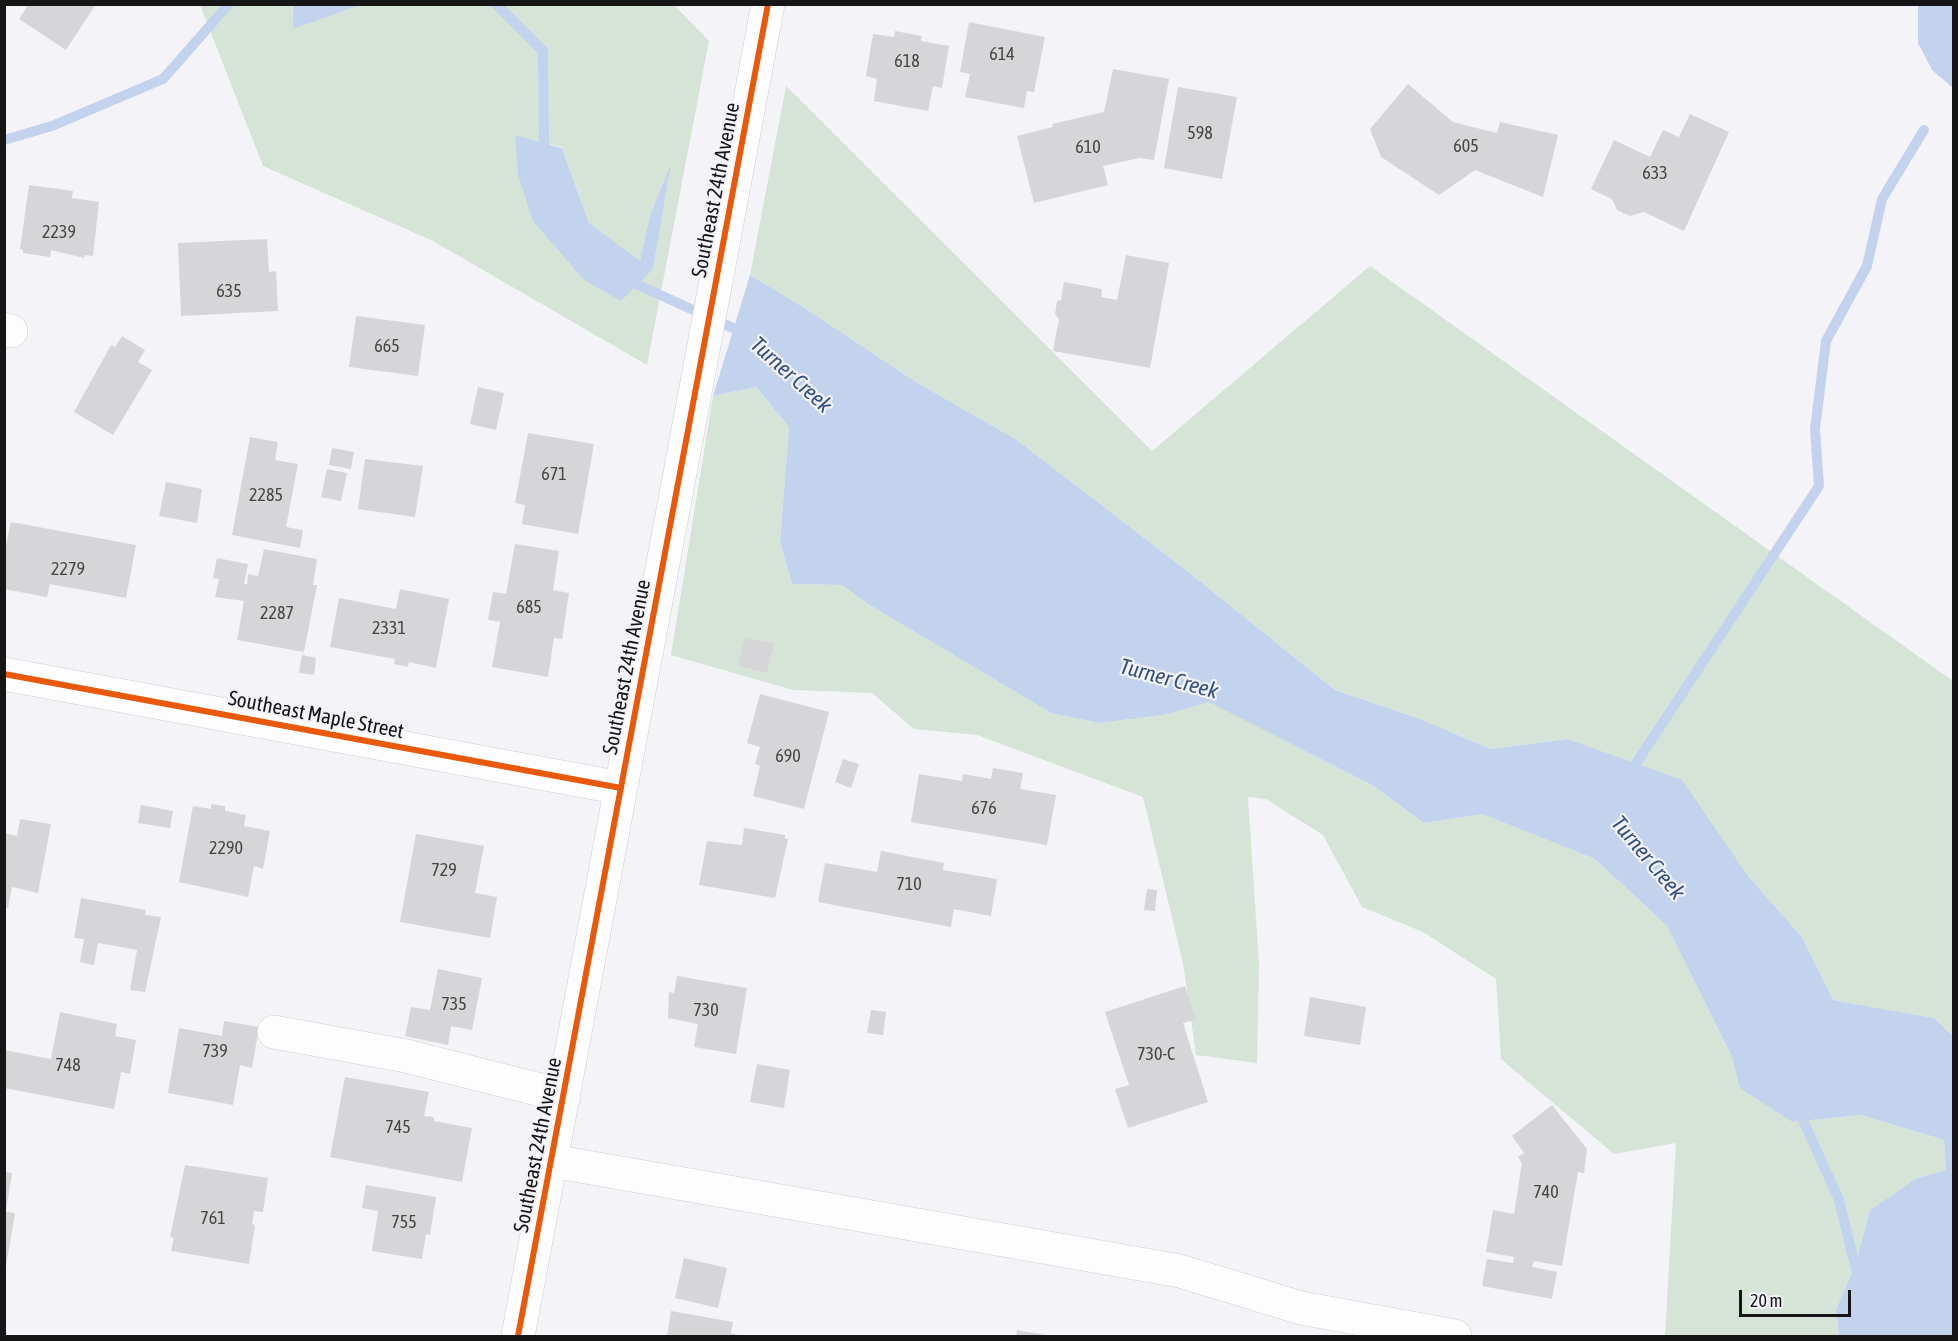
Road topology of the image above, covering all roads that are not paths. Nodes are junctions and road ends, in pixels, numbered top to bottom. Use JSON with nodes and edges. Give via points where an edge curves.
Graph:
{"nodes":[{"id":1,"x":768,"y":4,"type":"edge"},
{"id":2,"x":4,"y":674,"type":"edge"},
{"id":3,"x":621,"y":788,"type":"junction"},
{"id":4,"x":274,"y":1032,"type":"dead end"},
{"id":5,"x":564,"y":1095,"type":"junction"},
{"id":6,"x":552,"y":1161,"type":"junction"},
{"id":7,"x":518,"y":1336,"type":"edge"},
{"id":8,"x":1455,"y":1336,"type":"edge"}],
"edges":[{"from":1,"to":3,"type":"street","name":"Southeast 24th Avenue"},
{"from":2,"to":3,"type":"street","name":"Southeast Maple Street"},
{"from":3,"to":5,"type":"street","name":"Southeast 24th Avenue"},
{"from":4,"to":5,"type":"street","via":[[406,1056]]},
{"from":5,"to":6,"type":"street","name":"Southeast 24th Avenue"},
{"from":6,"to":7,"type":"street","name":"Southeast 24th Avenue"},
{"from":6,"to":8,"type":"street","via":[[1180,1271],[1301,1308]]}]}
